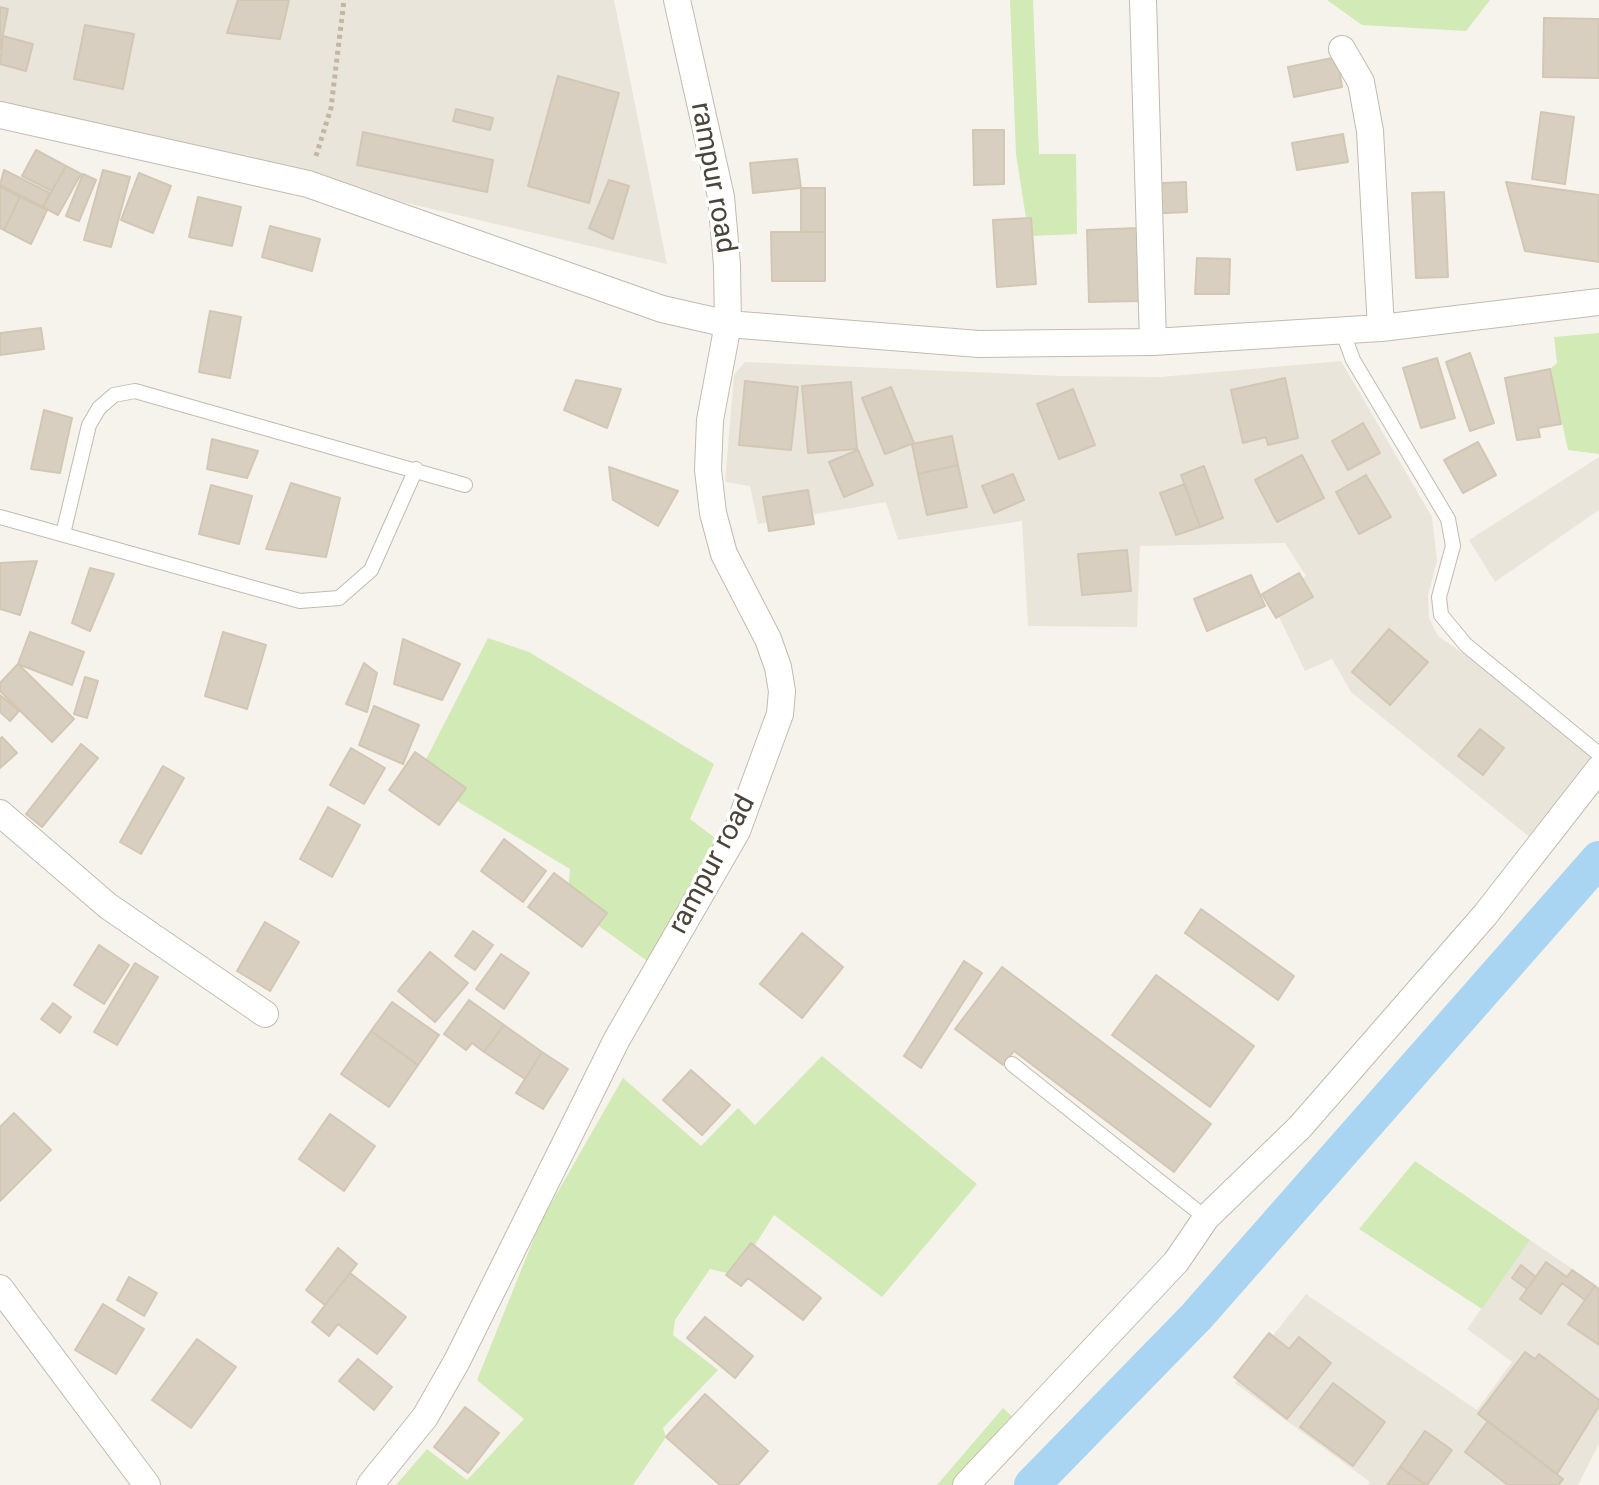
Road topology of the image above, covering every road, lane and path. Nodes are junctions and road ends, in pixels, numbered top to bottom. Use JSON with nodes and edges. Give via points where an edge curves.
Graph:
{"nodes":[{"id":1,"x":344,"y":0,"type":"edge"},
{"id":2,"x":677,"y":0,"type":"edge"},
{"id":3,"x":1143,"y":0,"type":"edge"},
{"id":4,"x":1342,"y":49,"type":"dead end"},
{"id":5,"x":1,"y":118,"type":"edge"},
{"id":6,"x":308,"y":184,"type":"junction"},
{"id":7,"x":1599,"y":302,"type":"edge"},
{"id":8,"x":728,"y":324,"type":"junction"},
{"id":9,"x":1381,"y":328,"type":"junction"},
{"id":10,"x":1342,"y":330,"type":"junction"},
{"id":11,"x":1153,"y":342,"type":"junction"},
{"id":12,"x":416,"y":469,"type":"junction"},
{"id":13,"x":465,"y":485,"type":"dead end"},
{"id":14,"x":0,"y":517,"type":"edge"},
{"id":15,"x":63,"y":534,"type":"junction"},
{"id":16,"x":1599,"y":754,"type":"edge"},
{"id":17,"x":1599,"y":769,"type":"edge"},
{"id":18,"x":0,"y":813,"type":"edge"},
{"id":19,"x":265,"y":1014,"type":"dead end"},
{"id":20,"x":1012,"y":1064,"type":"dead end"},
{"id":21,"x":1206,"y":1218,"type":"junction"},
{"id":22,"x":0,"y":1288,"type":"edge"},
{"id":23,"x":147,"y":1485,"type":"edge"},
{"id":24,"x":370,"y":1485,"type":"edge"},
{"id":25,"x":966,"y":1485,"type":"edge"}],
"edges":[{"from":1,"to":6,"type":"path","via":[[331,108]]},
{"from":2,"to":8,"type":"street","name":"rampur road","via":[[721,197]]},
{"from":3,"to":11,"type":"street"},
{"from":4,"to":9,"type":"street","via":[[1361,82],[1370,131]]},
{"from":5,"to":6,"type":"street"},
{"from":6,"to":8,"type":"street","via":[[662,309]]},
{"from":7,"to":9,"type":"street"},
{"from":8,"to":11,"type":"street","via":[[979,344]]},
{"from":8,"to":24,"type":"street","name":"rampur road","via":[[710,420],[713,513],[724,554],[778,667],[780,714],[737,831],[617,1039],[457,1361],[425,1417]]},
{"from":9,"to":10,"type":"street"},
{"from":10,"to":11,"type":"street"},
{"from":10,"to":16,"type":"lane","via":[[1353,360],[1448,519],[1453,546],[1439,597],[1441,615],[1466,645]]},
{"from":12,"to":13,"type":"lane"},
{"from":12,"to":15,"type":"lane","via":[[371,570],[339,598],[300,601]]},
{"from":12,"to":15,"type":"lane","via":[[135,391],[114,395],[89,425]]},
{"from":14,"to":15,"type":"lane"},
{"from":17,"to":21,"type":"street","via":[[1485,915],[1321,1103]]},
{"from":18,"to":19,"type":"street","via":[[108,906]]},
{"from":20,"to":21,"type":"lane"},
{"from":21,"to":25,"type":"street","via":[[1176,1262]]},
{"from":22,"to":23,"type":"street"}]}
